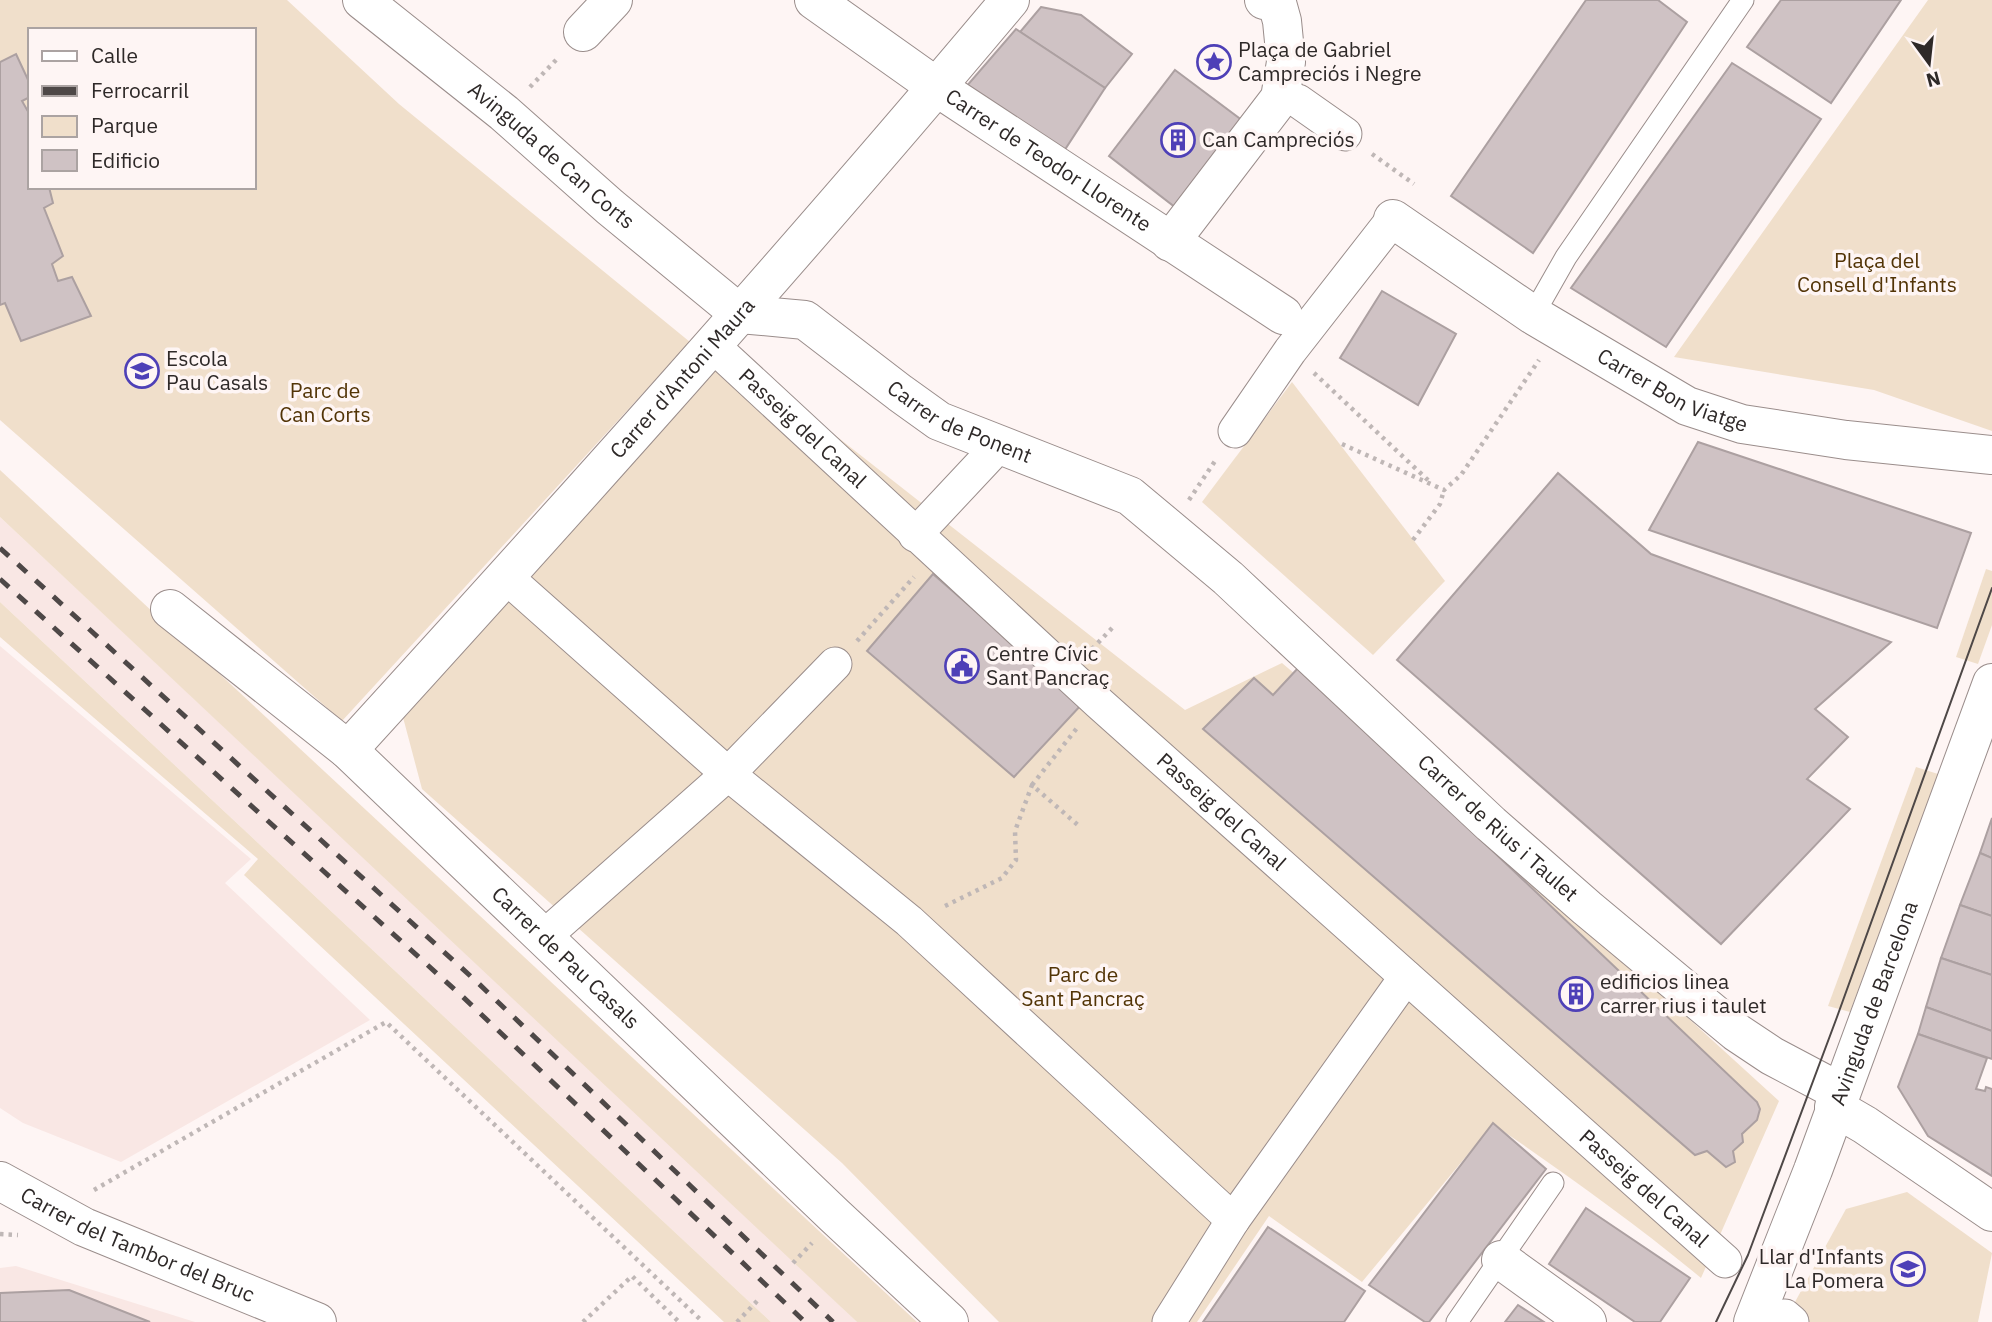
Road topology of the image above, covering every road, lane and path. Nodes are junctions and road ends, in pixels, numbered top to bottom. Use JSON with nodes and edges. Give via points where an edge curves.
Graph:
{"nodes":[{"id":1,"x":362,"y":0,"type":"edge"},
{"id":2,"x":613,"y":0,"type":"edge"},
{"id":3,"x":814,"y":0,"type":"edge"},
{"id":4,"x":1010,"y":0,"type":"edge"},
{"id":5,"x":1743,"y":0,"type":"edge"},
{"id":6,"x":1278,"y":1,"type":"edge"},
{"id":7,"x":583,"y":32,"type":"joint"},
{"id":8,"x":528,"y":88,"type":"dead end"},
{"id":9,"x":938,"y":88,"type":"junction"},
{"id":10,"x":1298,"y":101,"type":"dead end"},
{"id":11,"x":1345,"y":134,"type":"joint"},
{"id":12,"x":1414,"y":184,"type":"dead end"},
{"id":13,"x":1393,"y":219,"type":"joint"},
{"id":14,"x":1170,"y":242,"type":"junction"},
{"id":15,"x":740,"y":314,"type":"junction"},
{"id":16,"x":1533,"y":315,"type":"junction"},
{"id":17,"x":1287,"y":333,"type":"junction"},
{"id":18,"x":1544,"y":354,"type":"dead end"},
{"id":19,"x":723,"y":355,"type":"dead end"},
{"id":20,"x":1236,"y":431,"type":"joint"},
{"id":21,"x":1342,"y":444,"type":"dead end"},
{"id":22,"x":1992,"y":455,"type":"edge"},
{"id":23,"x":989,"y":456,"type":"dead end"},
{"id":24,"x":1434,"y":485,"type":"junction"},
{"id":25,"x":1444,"y":490,"type":"junction"},
{"id":26,"x":1184,"y":519,"type":"junction"},
{"id":27,"x":1413,"y":540,"type":"dead end"},
{"id":28,"x":925,"y":544,"type":"junction"},
{"id":29,"x":505,"y":576,"type":"junction"},
{"id":30,"x":170,"y":609,"type":"dead end"},
{"id":31,"x":1115,"y":625,"type":"dead end"},
{"id":32,"x":1085,"y":656,"type":"dead end"},
{"id":33,"x":835,"y":664,"type":"joint"},
{"id":34,"x":1992,"y":682,"type":"edge"},
{"id":35,"x":1099,"y":703,"type":"junction"},
{"id":36,"x":348,"y":750,"type":"junction"},
{"id":37,"x":728,"y":774,"type":"junction"},
{"id":38,"x":1032,"y":785,"type":"junction"},
{"id":39,"x":1079,"y":826,"type":"dead end"},
{"id":40,"x":909,"y":921,"type":"junction"},
{"id":41,"x":555,"y":928,"type":"dead end"},
{"id":42,"x":1406,"y":977,"type":"junction"},
{"id":43,"x":1837,"y":1100,"type":"junction"},
{"id":44,"x":1553,"y":1183,"type":"dead end"},
{"id":45,"x":1,"y":1184,"type":"edge"},
{"id":46,"x":55,"y":1212,"type":"junction"},
{"id":47,"x":1992,"y":1212,"type":"edge"},
{"id":48,"x":1233,"y":1220,"type":"junction"},
{"id":49,"x":1501,"y":1261,"type":"junction"},
{"id":50,"x":1725,"y":1261,"type":"dead end"},
{"id":51,"x":759,"y":1299,"type":"dead end"},
{"id":52,"x":1777,"y":1320,"type":"edge"},
{"id":53,"x":317,"y":1322,"type":"edge"},
{"id":54,"x":583,"y":1322,"type":"edge"},
{"id":55,"x":679,"y":1322,"type":"edge"},
{"id":56,"x":703,"y":1322,"type":"edge"},
{"id":57,"x":737,"y":1322,"type":"edge"},
{"id":58,"x":949,"y":1322,"type":"edge"},
{"id":59,"x":1169,"y":1322,"type":"edge"},
{"id":60,"x":1457,"y":1322,"type":"edge"},
{"id":61,"x":1587,"y":1322,"type":"edge"}],
"edges":[{"from":1,"to":15,"type":"street","name":"Avinguda de Can Corts","via":[[504,113]]},
{"from":2,"to":7,"type":"street"},
{"from":3,"to":9,"type":"street","name":"Carrer de Teodor Llorente"},
{"from":4,"to":9,"type":"street","name":"Carrer d'Antoni Maura"},
{"from":5,"to":16,"type":"lane","via":[[1566,257]]},
{"from":6,"to":14,"type":"street","via":[[1286,62],[1279,98]]},
{"from":7,"to":8,"type":"path"},
{"from":9,"to":14,"type":"street","name":"Carrer de Teodor Llorente"},
{"from":9,"to":15,"type":"street","name":"Carrer d'Antoni Maura"},
{"from":10,"to":11,"type":"street"},
{"from":11,"to":12,"type":"path"},
{"from":13,"to":16,"type":"street","name":"Carrer Bon Viatge"},
{"from":13,"to":17,"type":"street"},
{"from":14,"to":17,"type":"street","name":"Carrer de Teodor Llorente"},
{"from":15,"to":26,"type":"street","name":"Carrer de Ponent","via":[[805,320],[939,421]]},
{"from":15,"to":29,"type":"street","name":"Carrer d'Antoni Maura"},
{"from":16,"to":22,"type":"street","name":"Carrer Bon Viatge","via":[[1687,407],[1742,424]]},
{"from":17,"to":20,"type":"street"},
{"from":17,"to":24,"type":"path"},
{"from":18,"to":25,"type":"path","via":[[1461,475]]},
{"from":19,"to":28,"type":"street","name":"Passeig del Canal"},
{"from":20,"to":26,"type":"path"},
{"from":21,"to":24,"type":"path"},
{"from":23,"to":28,"type":"street"},
{"from":24,"to":25,"type":"path"},
{"from":25,"to":27,"type":"path","via":[[1440,504]]},
{"from":26,"to":43,"type":"street","name":"Carrer de Rius i Taulet","via":[[1228,578],[1491,824],[1736,1032]]},
{"from":28,"to":33,"type":"path"},
{"from":28,"to":35,"type":"street","name":"Passeig del Canal"},
{"from":29,"to":36,"type":"street","name":"Carrer d'Antoni Maura"},
{"from":29,"to":37,"type":"street"},
{"from":30,"to":36,"type":"street","name":"Carrer de Pau Casals"},
{"from":31,"to":32,"type":"path"},
{"from":33,"to":37,"type":"street"},
{"from":34,"to":43,"type":"street","name":"Avinguda de Barcelona"},
{"from":35,"to":38,"type":"path"},
{"from":35,"to":42,"type":"street","name":"Passeig del Canal"},
{"from":36,"to":58,"type":"street","name":"Carrer de Pau Casals"},
{"from":37,"to":40,"type":"street"},
{"from":37,"to":41,"type":"street"},
{"from":38,"to":39,"type":"path"},
{"from":38,"to":40,"type":"path","via":[[1014,831],[1016,860],[1002,878]]},
{"from":40,"to":48,"type":"street"},
{"from":42,"to":48,"type":"street"},
{"from":42,"to":50,"type":"street","name":"Passeig del Canal"},
{"from":43,"to":47,"type":"street","name":"Carrer de Rius i Taulet","via":[[1865,1125]]},
{"from":43,"to":52,"type":"street","name":"Avinguda de Barcelona","via":[[1808,1182]]},
{"from":44,"to":49,"type":"lane"},
{"from":45,"to":46,"type":"street","name":"Carrer del Tambor del Bruc"},
{"from":46,"to":53,"type":"street","name":"Carrer del Tambor del Bruc"},
{"from":46,"to":56,"type":"path","via":[[386,1022]]},
{"from":48,"to":59,"type":"street"},
{"from":49,"to":60,"type":"lane"},
{"from":49,"to":61,"type":"street"},
{"from":51,"to":57,"type":"path"},
{"from":54,"to":55,"type":"path","via":[[632,1276]]}]}
